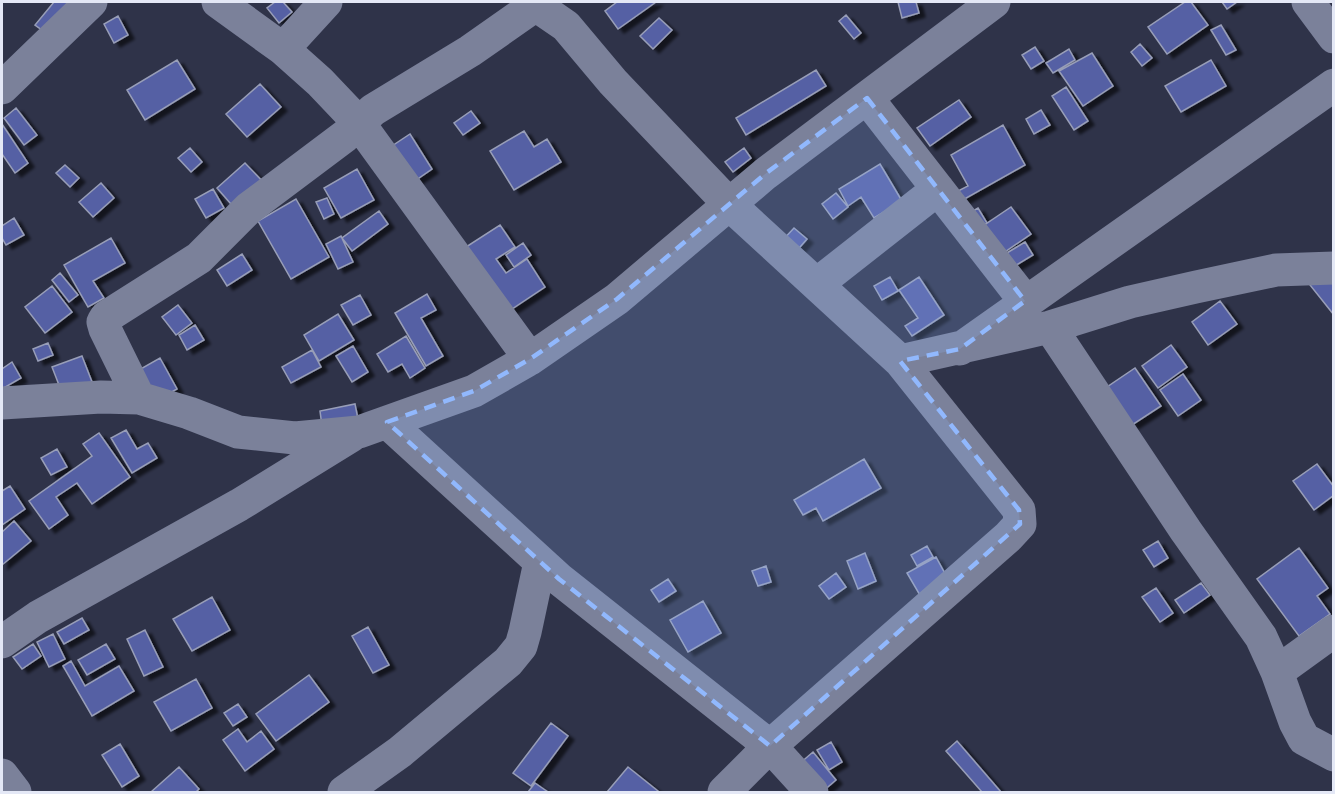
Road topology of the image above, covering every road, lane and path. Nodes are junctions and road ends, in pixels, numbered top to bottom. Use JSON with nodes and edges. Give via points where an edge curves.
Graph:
{"nodes":[{"id":1,"x":91,"y":2,"type":"edge"},
{"id":2,"x":218,"y":2,"type":"edge"},
{"id":3,"x":326,"y":2,"type":"edge"},
{"id":4,"x":994,"y":2,"type":"edge"},
{"id":5,"x":1308,"y":2,"type":"edge"},
{"id":6,"x":536,"y":3,"type":"edge"},
{"id":7,"x":1334,"y":38,"type":"edge"},
{"id":8,"x":283,"y":49,"type":"junction"},
{"id":9,"x":1334,"y":85,"type":"edge"},
{"id":10,"x":2,"y":88,"type":"edge"},
{"id":11,"x":867,"y":98,"type":"junction"},
{"id":12,"x":358,"y":122,"type":"junction"},
{"id":13,"x":938,"y":189,"type":"junction"},
{"id":14,"x":729,"y":204,"type":"junction"},
{"id":15,"x":1334,"y":268,"type":"edge"},
{"id":16,"x":817,"y":284,"type":"junction"},
{"id":17,"x":1025,"y":301,"type":"junction"},
{"id":18,"x":1050,"y":327,"type":"junction"},
{"id":19,"x":960,"y":349,"type":"junction"},
{"id":20,"x":530,"y":359,"type":"junction"},
{"id":21,"x":900,"y":361,"type":"junction"},
{"id":22,"x":139,"y":398,"type":"junction"},
{"id":23,"x":2,"y":403,"type":"edge"},
{"id":24,"x":373,"y":427,"type":"junction"},
{"id":25,"x":540,"y":562,"type":"junction"},
{"id":26,"x":1334,"y":631,"type":"edge"},
{"id":27,"x":2,"y":642,"type":"edge"},
{"id":28,"x":1277,"y":672,"type":"junction"},
{"id":29,"x":770,"y":746,"type":"junction"},
{"id":30,"x":1334,"y":755,"type":"edge"},
{"id":31,"x":2,"y":775,"type":"edge"},
{"id":32,"x":356,"y":789,"type":"edge"},
{"id":33,"x":15,"y":792,"type":"edge"},
{"id":34,"x":724,"y":792,"type":"edge"},
{"id":35,"x":812,"y":792,"type":"edge"}],
"edges":[{"from":1,"to":10,"type":"street"},
{"from":2,"to":8,"type":"street"},
{"from":3,"to":8,"type":"street"},
{"from":4,"to":11,"type":"street"},
{"from":5,"to":7,"type":"street"},
{"from":6,"to":12,"type":"street","via":[[470,51]]},
{"from":6,"to":14,"type":"street","via":[[566,26],[613,82]]},
{"from":8,"to":12,"type":"street"},
{"from":9,"to":17,"type":"street"},
{"from":11,"to":13,"type":"street"},
{"from":11,"to":14,"type":"street"},
{"from":12,"to":20,"type":"street"},
{"from":12,"to":22,"type":"street","via":[[249,208],[199,258],[106,317],[105,329]]},
{"from":13,"to":16,"type":"street"},
{"from":13,"to":17,"type":"street"},
{"from":14,"to":16,"type":"street"},
{"from":14,"to":20,"type":"street","via":[[617,299]]},
{"from":15,"to":18,"type":"street","via":[[1276,270],[1208,284],[1130,302]]},
{"from":16,"to":21,"type":"street"},
{"from":17,"to":19,"type":"street"},
{"from":18,"to":19,"type":"street"},
{"from":18,"to":28,"type":"street","via":[[1261,637]]},
{"from":19,"to":21,"type":"street"},
{"from":20,"to":24,"type":"street","via":[[474,391]]},
{"from":21,"to":29,"type":"street","via":[[1019,510],[1020,524]]},
{"from":22,"to":23,"type":"street"},
{"from":22,"to":24,"type":"street","via":[[238,432],[295,438]]},
{"from":24,"to":25,"type":"street"},
{"from":24,"to":27,"type":"street","via":[[38,617]]},
{"from":25,"to":29,"type":"street"},
{"from":25,"to":32,"type":"street","via":[[525,632],[508,662]]},
{"from":26,"to":28,"type":"street"},
{"from":28,"to":30,"type":"street","via":[[1304,739]]},
{"from":29,"to":34,"type":"street"},
{"from":29,"to":35,"type":"street"},
{"from":31,"to":33,"type":"street"}]}
